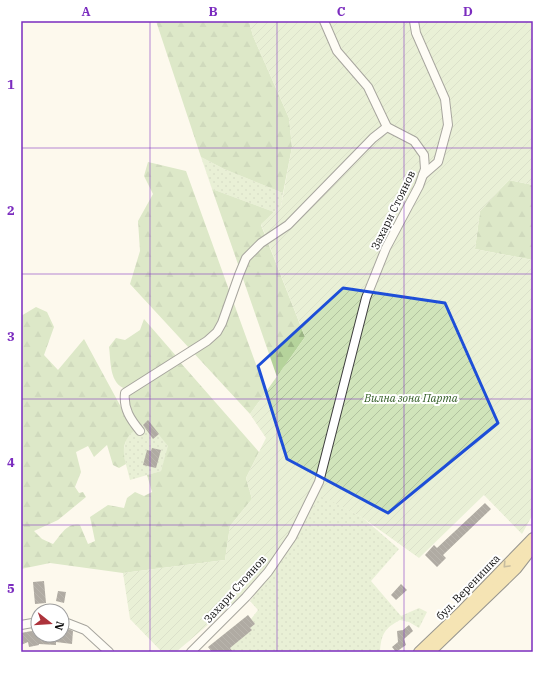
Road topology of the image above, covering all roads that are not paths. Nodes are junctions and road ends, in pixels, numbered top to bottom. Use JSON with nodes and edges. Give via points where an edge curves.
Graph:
{"nodes":[{"id":1,"x":324,"y":21,"type":"edge"},
{"id":2,"x":414,"y":21,"type":"edge"},
{"id":3,"x":387,"y":127,"type":"junction"},
{"id":4,"x":423,"y":175,"type":"junction"},
{"id":5,"x":140,"y":431,"type":"dead end"},
{"id":6,"x":533,"y":538,"type":"edge"},
{"id":7,"x":533,"y":547,"type":"edge"},
{"id":8,"x":466,"y":613,"type":"junction"},
{"id":9,"x":70,"y":624,"type":"edge"},
{"id":10,"x":109,"y":652,"type":"edge"},
{"id":11,"x":191,"y":652,"type":"edge"},
{"id":12,"x":419,"y":652,"type":"edge"},
{"id":13,"x":430,"y":652,"type":"edge"}],
"edges":[{"from":1,"to":3,"type":"street","via":[[337,51],[368,87]]},
{"from":2,"to":4,"type":"street","via":[[416,33],[445,99],[448,125],[438,162]]},
{"from":3,"to":4,"type":"street","name":"Захари Стоянов","via":[[414,141],[424,155]]},
{"from":3,"to":5,"type":"street","via":[[288,224],[260,243],[246,258],[217,332],[125,393],[126,411]]},
{"from":4,"to":11,"type":"street","name":"Захари Стоянов","via":[[371,284],[319,482],[308,506],[292,537],[268,572]]},
{"from":6,"to":8,"type":"main road","name":"бул. Веренишка","one_way":true},
{"from":7,"to":8,"type":"main road","name":"бул. Веренишка","via":[[516,569]]},
{"from":8,"to":12,"type":"main road","name":"бул. Веренишка"},
{"from":8,"to":13,"type":"main road","name":"бул. Веренишка"},
{"from":9,"to":10,"type":"street","via":[[85,630]]}]}
